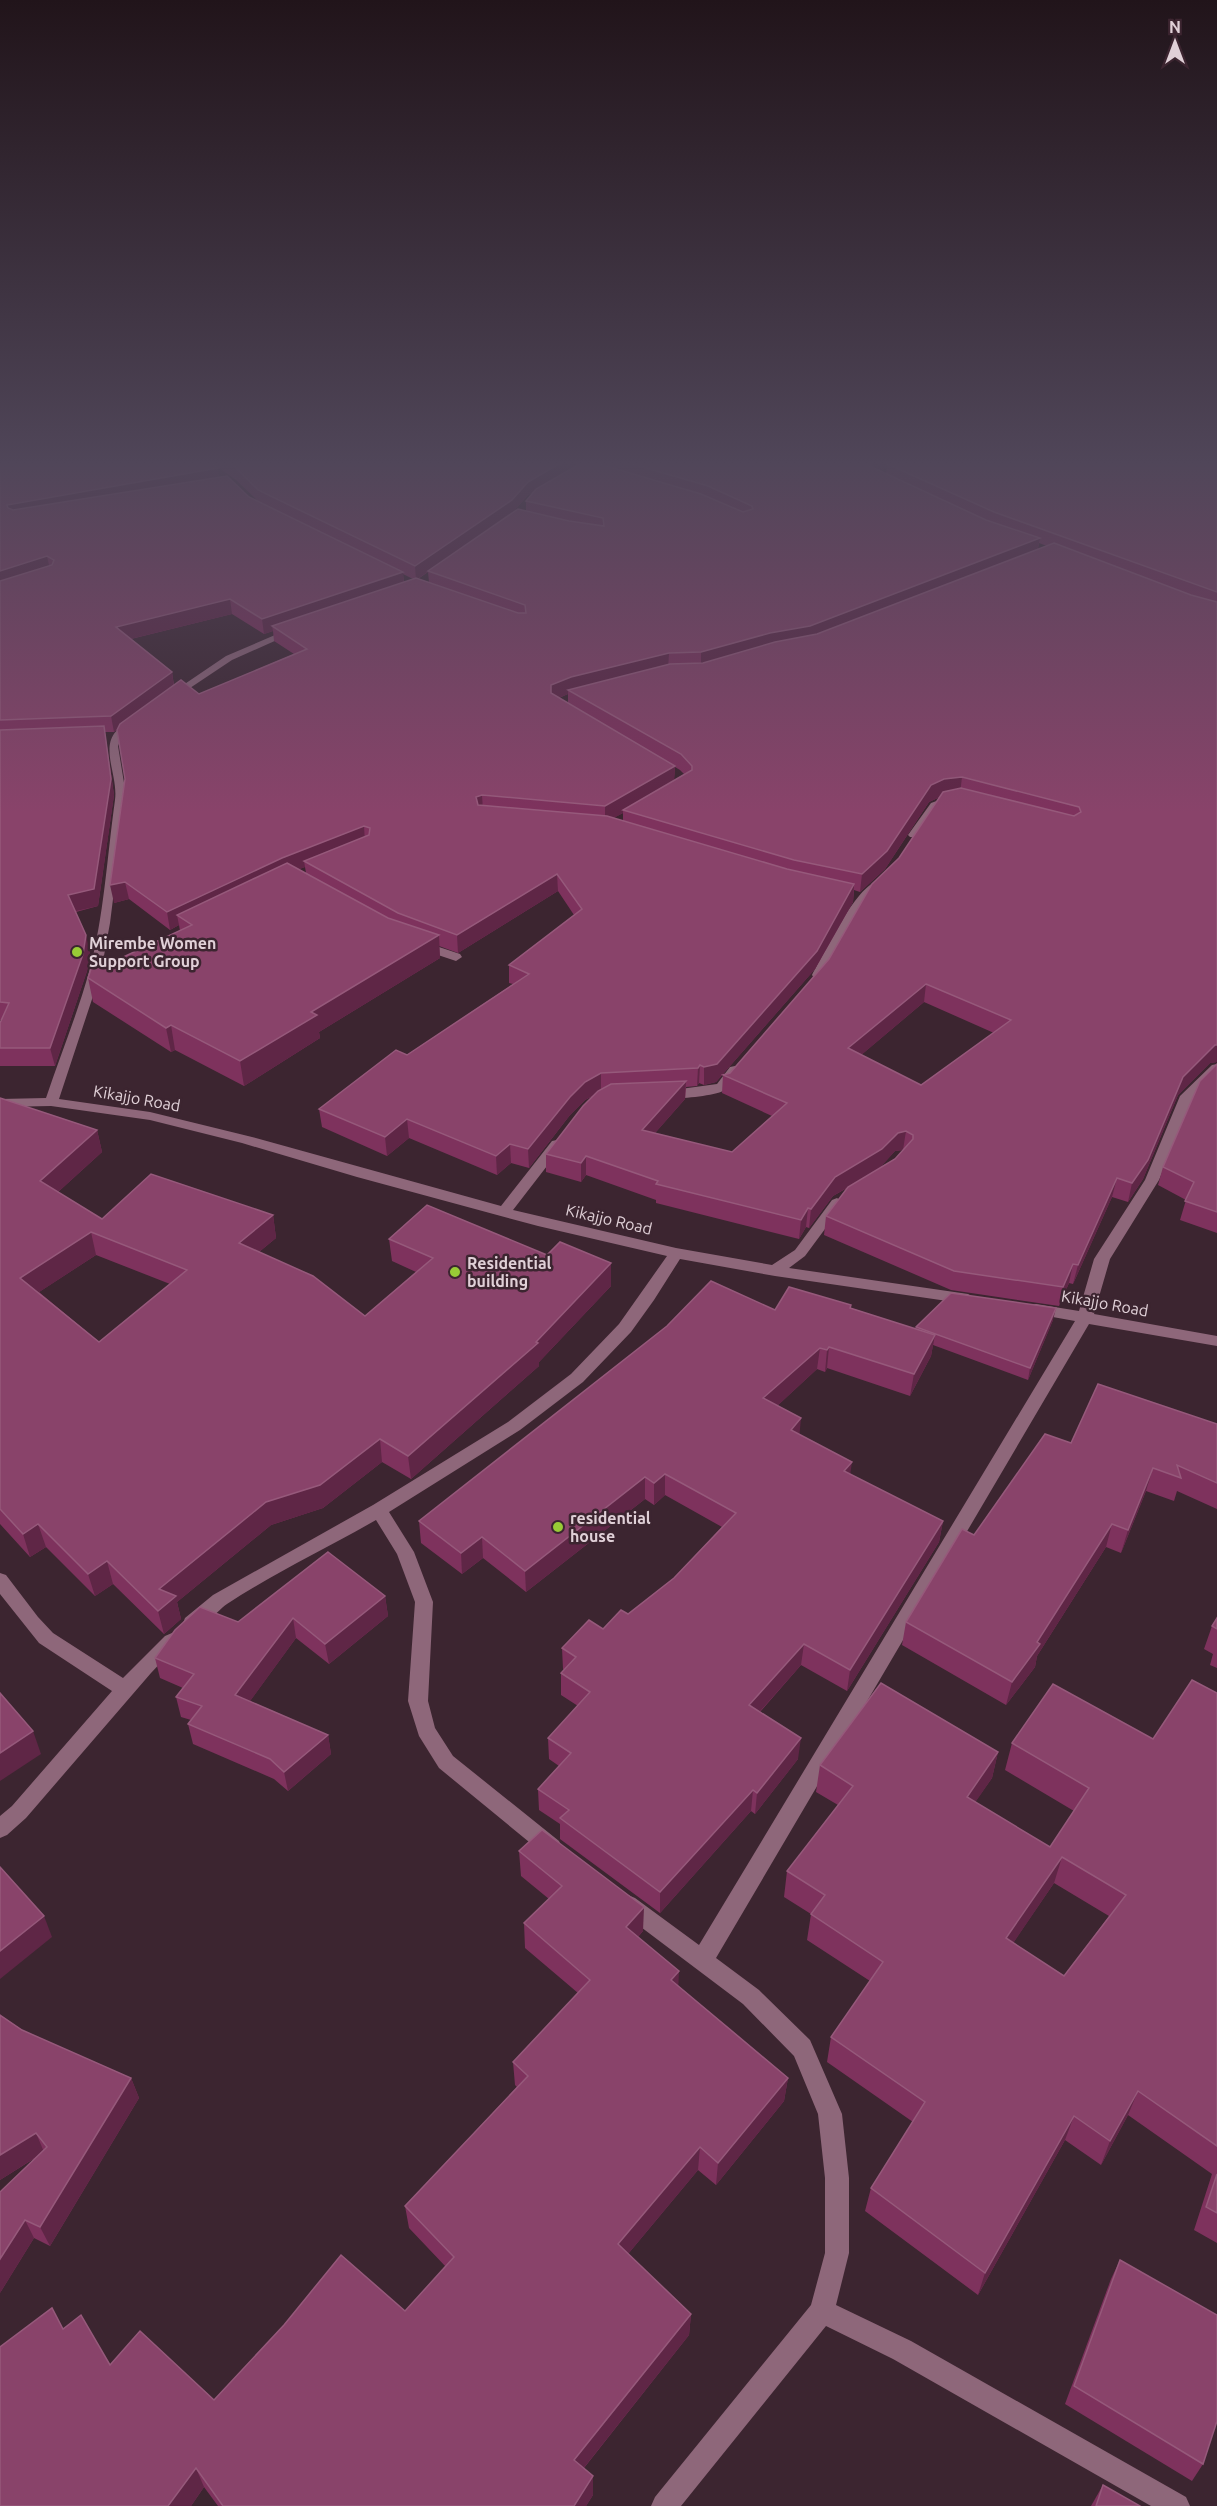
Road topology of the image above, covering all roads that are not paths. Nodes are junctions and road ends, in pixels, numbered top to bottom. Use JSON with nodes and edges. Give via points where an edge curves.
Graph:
{"nodes":[{"id":1,"x":299,"y":628,"type":"edge"},
{"id":2,"x":161,"y":704,"type":"edge"},
{"id":3,"x":144,"y":716,"type":"edge"},
{"id":4,"x":106,"y":737,"type":"edge"},
{"id":5,"x":117,"y":737,"type":"junction"},
{"id":6,"x":959,"y":799,"type":"edge"},
{"id":7,"x":910,"y":842,"type":"edge"},
{"id":8,"x":891,"y":872,"type":"edge"},
{"id":9,"x":405,"y":939,"type":"edge"},
{"id":10,"x":456,"y":957,"type":"dead end"},
{"id":11,"x":806,"y":990,"type":"edge"},
{"id":12,"x":747,"y":1056,"type":"edge"},
{"id":13,"x":1217,"y":1068,"type":"edge"},
{"id":14,"x":651,"y":1095,"type":"edge"},
{"id":15,"x":51,"y":1102,"type":"junction"},
{"id":16,"x":0,"y":1103,"type":"edge"},
{"id":17,"x":562,"y":1138,"type":"edge"},
{"id":18,"x":848,"y":1195,"type":"edge"},
{"id":19,"x":504,"y":1212,"type":"junction"},
{"id":20,"x":676,"y":1253,"type":"junction"},
{"id":21,"x":775,"y":1271,"type":"junction"},
{"id":22,"x":980,"y":1301,"type":"edge"},
{"id":23,"x":1027,"y":1308,"type":"edge"},
{"id":24,"x":1085,"y":1317,"type":"junction"},
{"id":25,"x":1217,"y":1341,"type":"edge"},
{"id":26,"x":379,"y":1510,"type":"junction"},
{"id":27,"x":0,"y":1580,"type":"edge"},
{"id":28,"x":125,"y":1689,"type":"junction"},
{"id":29,"x":0,"y":1829,"type":"edge"},
{"id":30,"x":571,"y":1862,"type":"edge"},
{"id":31,"x":609,"y":1890,"type":"edge"},
{"id":32,"x":702,"y":1961,"type":"junction"},
{"id":33,"x":822,"y":2312,"type":"junction"},
{"id":34,"x":664,"y":2506,"type":"edge"},
{"id":35,"x":1177,"y":2506,"type":"edge"}],
"edges":[{"from":1,"to":2,"type":"street","via":[[221,660]]},
{"from":3,"to":5,"type":"street"},
{"from":4,"to":5,"type":"street"},
{"from":5,"to":15,"type":"street","via":[[112,746],[121,795],[100,969]]},
{"from":6,"to":7,"type":"street","via":[[935,805]]},
{"from":8,"to":11,"type":"street","via":[[858,897],[822,972]]},
{"from":9,"to":10,"type":"street"},
{"from":12,"to":14,"type":"street","via":[[722,1087]]},
{"from":13,"to":24,"type":"street","via":[[1187,1096],[1152,1180],[1102,1259]]},
{"from":15,"to":16,"type":"street","name":"Kikajjo Road"},
{"from":15,"to":19,"type":"street","name":"Kikajjo Road","via":[[150,1116],[204,1129]]},
{"from":17,"to":19,"type":"street"},
{"from":18,"to":21,"type":"street","via":[[839,1201],[800,1253]]},
{"from":19,"to":20,"type":"street","name":"Kikajjo Road"},
{"from":20,"to":21,"type":"street","name":"Kikajjo Road"},
{"from":20,"to":26,"type":"street","via":[[625,1328],[577,1378],[514,1426]]},
{"from":21,"to":22,"type":"street","name":"Kikajjo Road"},
{"from":23,"to":24,"type":"street","name":"Kikajjo Road"},
{"from":24,"to":25,"type":"street","name":"Kikajjo Road"},
{"from":24,"to":32,"type":"street"},
{"from":26,"to":28,"type":"street","via":[[219,1600]]},
{"from":26,"to":30,"type":"street","via":[[405,1552],[424,1602],[418,1701],[426,1730],[446,1762]]},
{"from":27,"to":28,"type":"street","via":[[46,1638]]},
{"from":28,"to":29,"type":"street"},
{"from":31,"to":32,"type":"street"},
{"from":32,"to":33,"type":"street","via":[[751,1997],[802,2048],[830,2114],[837,2178],[837,2253]]},
{"from":33,"to":34,"type":"street"},
{"from":33,"to":35,"type":"street","via":[[902,2350]]}]}
